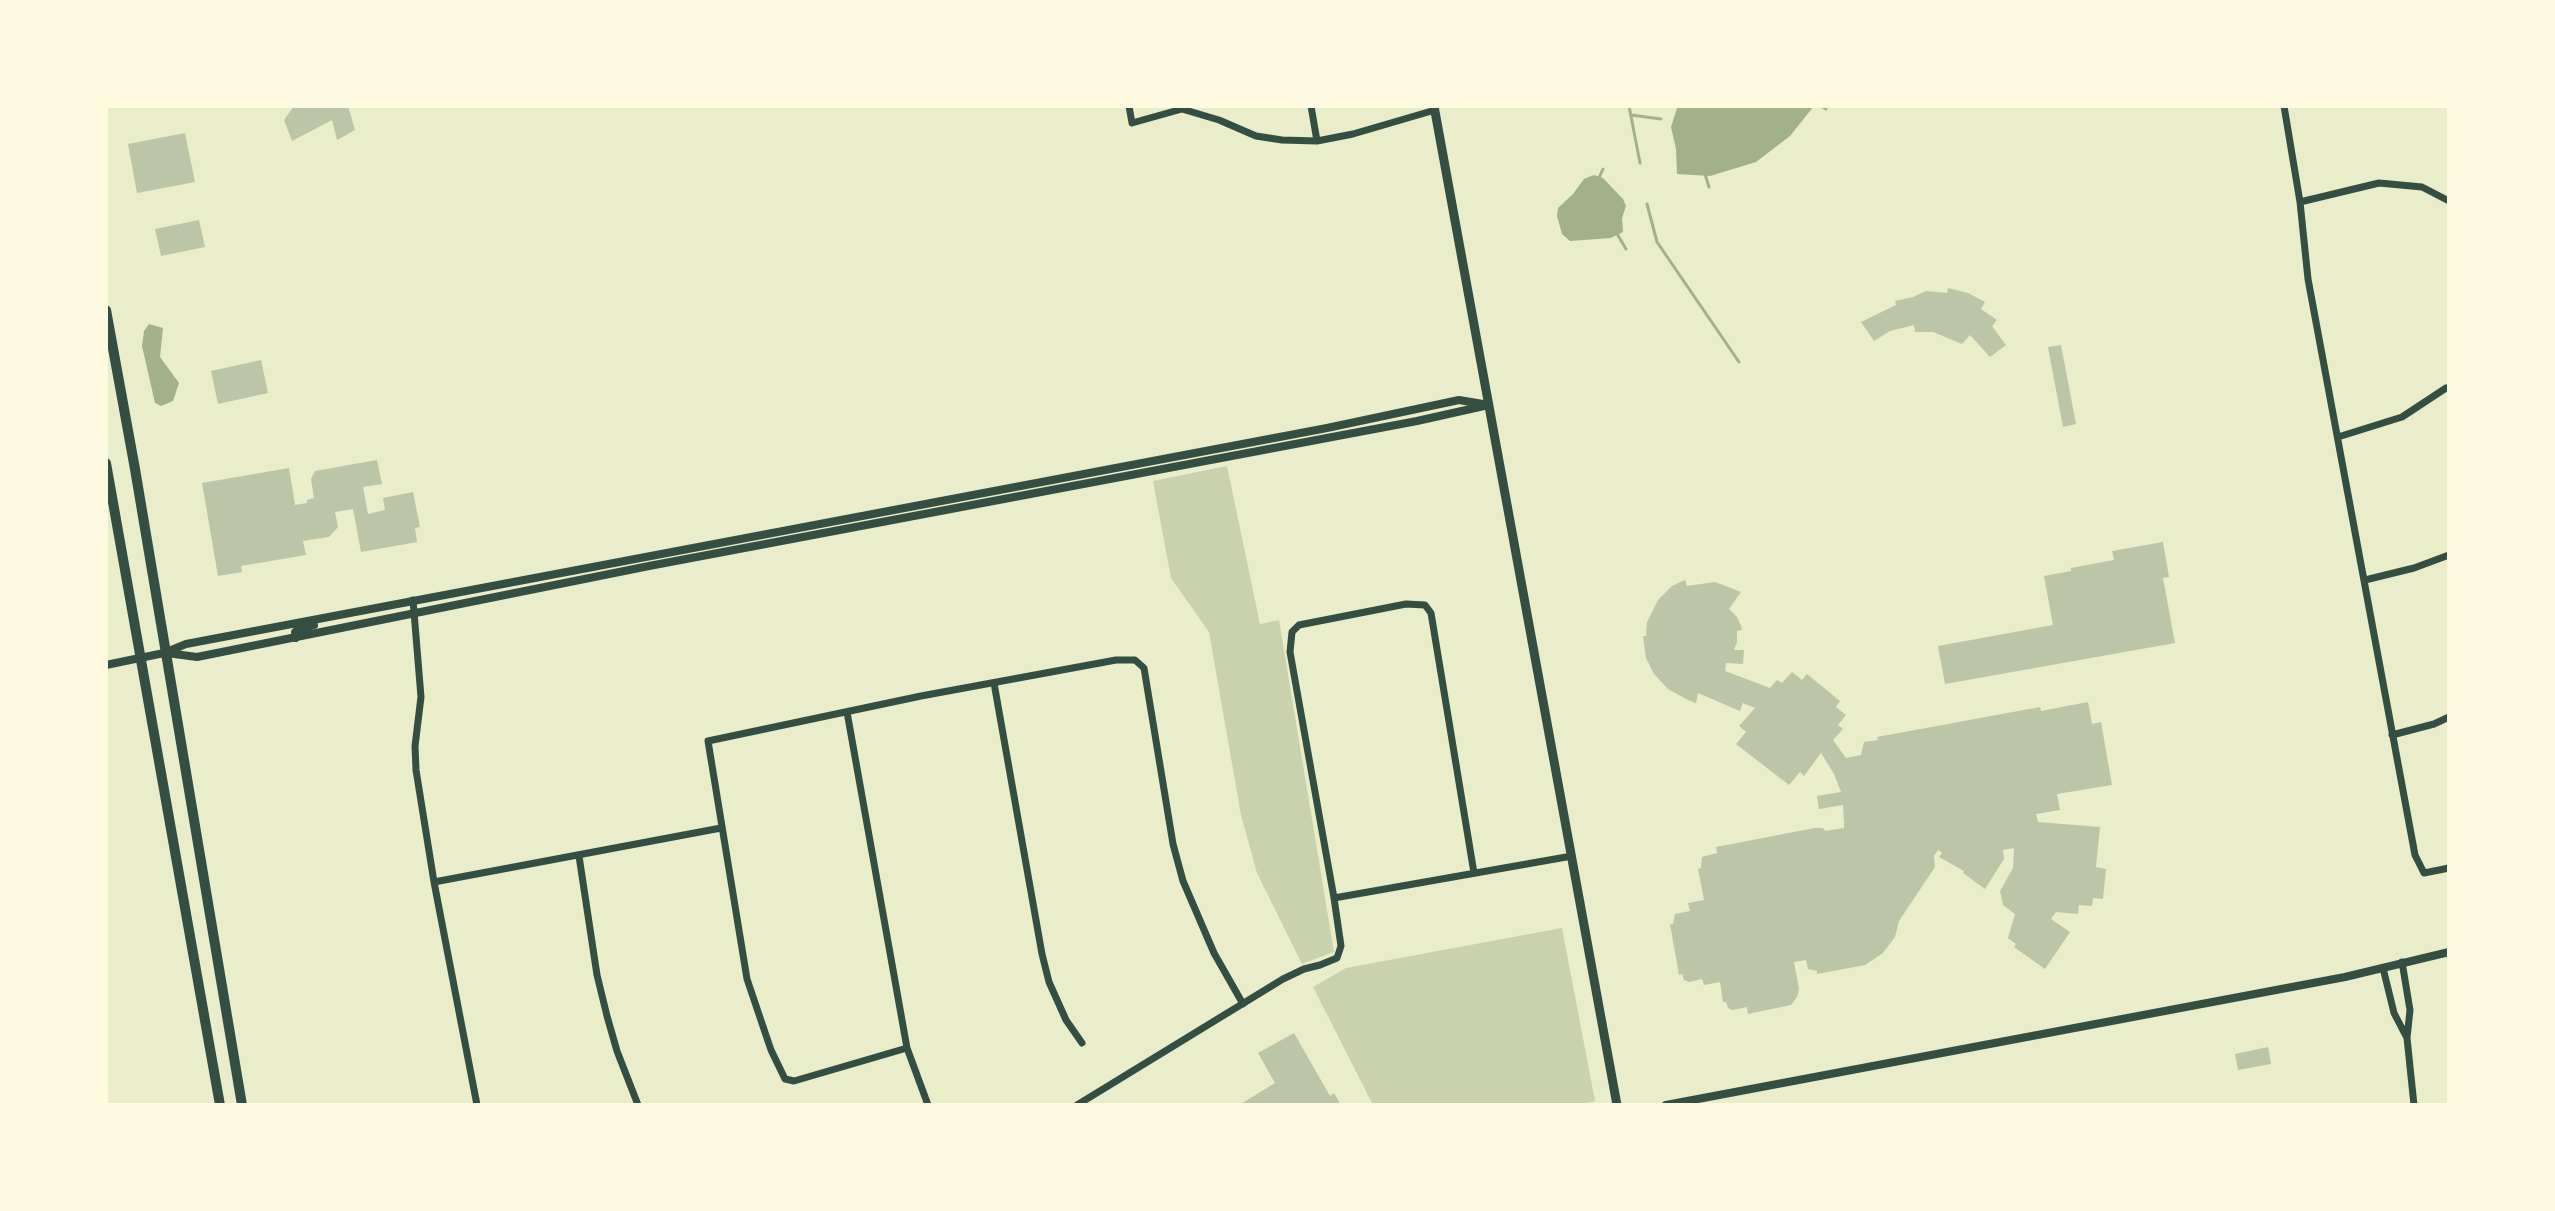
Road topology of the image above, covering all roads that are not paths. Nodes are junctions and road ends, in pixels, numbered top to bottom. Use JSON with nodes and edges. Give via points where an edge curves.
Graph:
{"nodes":[{"id":1,"x":1129,"y":106,"type":"edge"},
{"id":2,"x":1311,"y":106,"type":"edge"},
{"id":3,"x":2284,"y":106,"type":"edge"},
{"id":4,"x":1434,"y":108,"type":"edge"},
{"id":5,"x":1317,"y":141,"type":"junction"},
{"id":6,"x":2449,"y":201,"type":"edge"},
{"id":7,"x":2300,"y":202,"type":"junction"},
{"id":8,"x":106,"y":310,"type":"edge"},
{"id":9,"x":2446,"y":388,"type":"dead end"},
{"id":10,"x":1489,"y":405,"type":"junction"},
{"id":11,"x":2338,"y":437,"type":"junction"},
{"id":12,"x":106,"y":463,"type":"edge"},
{"id":13,"x":1054,"y":479,"type":"junction"},
{"id":14,"x":1057,"y":490,"type":"junction"},
{"id":15,"x":2449,"y":555,"type":"edge"},
{"id":16,"x":2365,"y":580,"type":"junction"},
{"id":17,"x":413,"y":600,"type":"junction"},
{"id":18,"x":340,"y":615,"type":"junction"},
{"id":19,"x":414,"y":615,"type":"junction"},
{"id":20,"x":296,"y":638,"type":"junction"},
{"id":21,"x":164,"y":653,"type":"junction"},
{"id":22,"x":142,"y":658,"type":"junction"},
{"id":23,"x":106,"y":665,"type":"edge"},
{"id":24,"x":994,"y":683,"type":"junction"},
{"id":25,"x":847,"y":712,"type":"junction"},
{"id":26,"x":2449,"y":717,"type":"edge"},
{"id":27,"x":2392,"y":735,"type":"junction"},
{"id":28,"x":721,"y":828,"type":"junction"},
{"id":29,"x":579,"y":856,"type":"junction"},
{"id":30,"x":1572,"y":856,"type":"junction"},
{"id":31,"x":2449,"y":868,"type":"edge"},
{"id":32,"x":1474,"y":873,"type":"junction"},
{"id":33,"x":434,"y":882,"type":"junction"},
{"id":34,"x":1334,"y":898,"type":"junction"},
{"id":35,"x":2449,"y":952,"type":"edge"},
{"id":36,"x":216,"y":959,"type":"junction"},
{"id":37,"x":194,"y":961,"type":"junction"},
{"id":38,"x":2402,"y":962,"type":"junction"},
{"id":39,"x":2383,"y":968,"type":"junction"},
{"id":40,"x":1243,"y":1004,"type":"junction"},
{"id":41,"x":2407,"y":1038,"type":"junction"},
{"id":42,"x":1082,"y":1043,"type":"dead end"},
{"id":43,"x":907,"y":1048,"type":"junction"},
{"id":44,"x":220,"y":1105,"type":"edge"},
{"id":45,"x":242,"y":1105,"type":"edge"},
{"id":46,"x":477,"y":1105,"type":"edge"},
{"id":47,"x":638,"y":1105,"type":"edge"},
{"id":48,"x":928,"y":1105,"type":"edge"},
{"id":49,"x":1077,"y":1105,"type":"edge"},
{"id":50,"x":1617,"y":1105,"type":"edge"},
{"id":51,"x":1666,"y":1105,"type":"edge"},
{"id":52,"x":2414,"y":1105,"type":"edge"}],
"edges":[{"from":1,"to":5,"type":"street","via":[[1132,123],[1182,109],[1256,136]]},
{"from":2,"to":5,"type":"street"},
{"from":3,"to":7,"type":"street"},
{"from":4,"to":5,"type":"street"},
{"from":4,"to":10,"type":"main road"},
{"from":6,"to":7,"type":"street","via":[[2422,187],[2379,183]]},
{"from":7,"to":11,"type":"street","via":[[2308,279]]},
{"from":8,"to":21,"type":"main road"},
{"from":9,"to":11,"type":"street","via":[[2402,417]]},
{"from":10,"to":13,"type":"street","via":[[1459,400]]},
{"from":10,"to":14,"type":"street"},
{"from":10,"to":30,"type":"main road"},
{"from":11,"to":16,"type":"street"},
{"from":12,"to":22,"type":"main road"},
{"from":13,"to":14,"type":"street"},
{"from":13,"to":17,"type":"street"},
{"from":14,"to":19,"type":"street"},
{"from":15,"to":16,"type":"street"},
{"from":16,"to":27,"type":"street"},
{"from":17,"to":18,"type":"street"},
{"from":17,"to":19,"type":"street"},
{"from":18,"to":20,"type":"street","via":[[299,629]]},
{"from":18,"to":21,"type":"street","via":[[186,644]]},
{"from":19,"to":20,"type":"street"},
{"from":19,"to":33,"type":"street","via":[[421,697],[416,770]]},
{"from":20,"to":21,"type":"street","via":[[197,657]]},
{"from":21,"to":22,"type":"street"},
{"from":21,"to":36,"type":"main road"},
{"from":22,"to":23,"type":"street"},
{"from":22,"to":37,"type":"main road"},
{"from":24,"to":25,"type":"street"},
{"from":24,"to":40,"type":"street","via":[[1116,660],[1135,660],[1144,668],[1183,881]]},
{"from":24,"to":42,"type":"street","via":[[1042,954],[1066,1020]]},
{"from":25,"to":28,"type":"street","via":[[708,741]]},
{"from":25,"to":43,"type":"street"},
{"from":26,"to":27,"type":"street"},
{"from":27,"to":31,"type":"street","via":[[2415,855],[2424,873]]},
{"from":28,"to":29,"type":"street"},
{"from":28,"to":43,"type":"street","via":[[747,979],[785,1079],[794,1081]]},
{"from":29,"to":33,"type":"street"},
{"from":29,"to":47,"type":"street","via":[[604,1003]]},
{"from":30,"to":32,"type":"street"},
{"from":30,"to":50,"type":"main road"},
{"from":32,"to":34,"type":"street"},
{"from":32,"to":34,"type":"street","via":[[1431,613],[1425,605],[1406,604],[1299,625],[1289,642]]},
{"from":33,"to":46,"type":"street"},
{"from":34,"to":40,"type":"street","via":[[1341,946],[1337,958],[1304,969]]},
{"from":35,"to":38,"type":"street"},
{"from":36,"to":37,"type":"main road"},
{"from":36,"to":45,"type":"main road"},
{"from":37,"to":44,"type":"main road"},
{"from":38,"to":39,"type":"street"},
{"from":38,"to":41,"type":"street","via":[[2410,1010]]},
{"from":39,"to":41,"type":"street","via":[[2394,1013]]},
{"from":39,"to":51,"type":"street"},
{"from":40,"to":49,"type":"street"},
{"from":41,"to":52,"type":"street"},
{"from":43,"to":48,"type":"street"}]}
